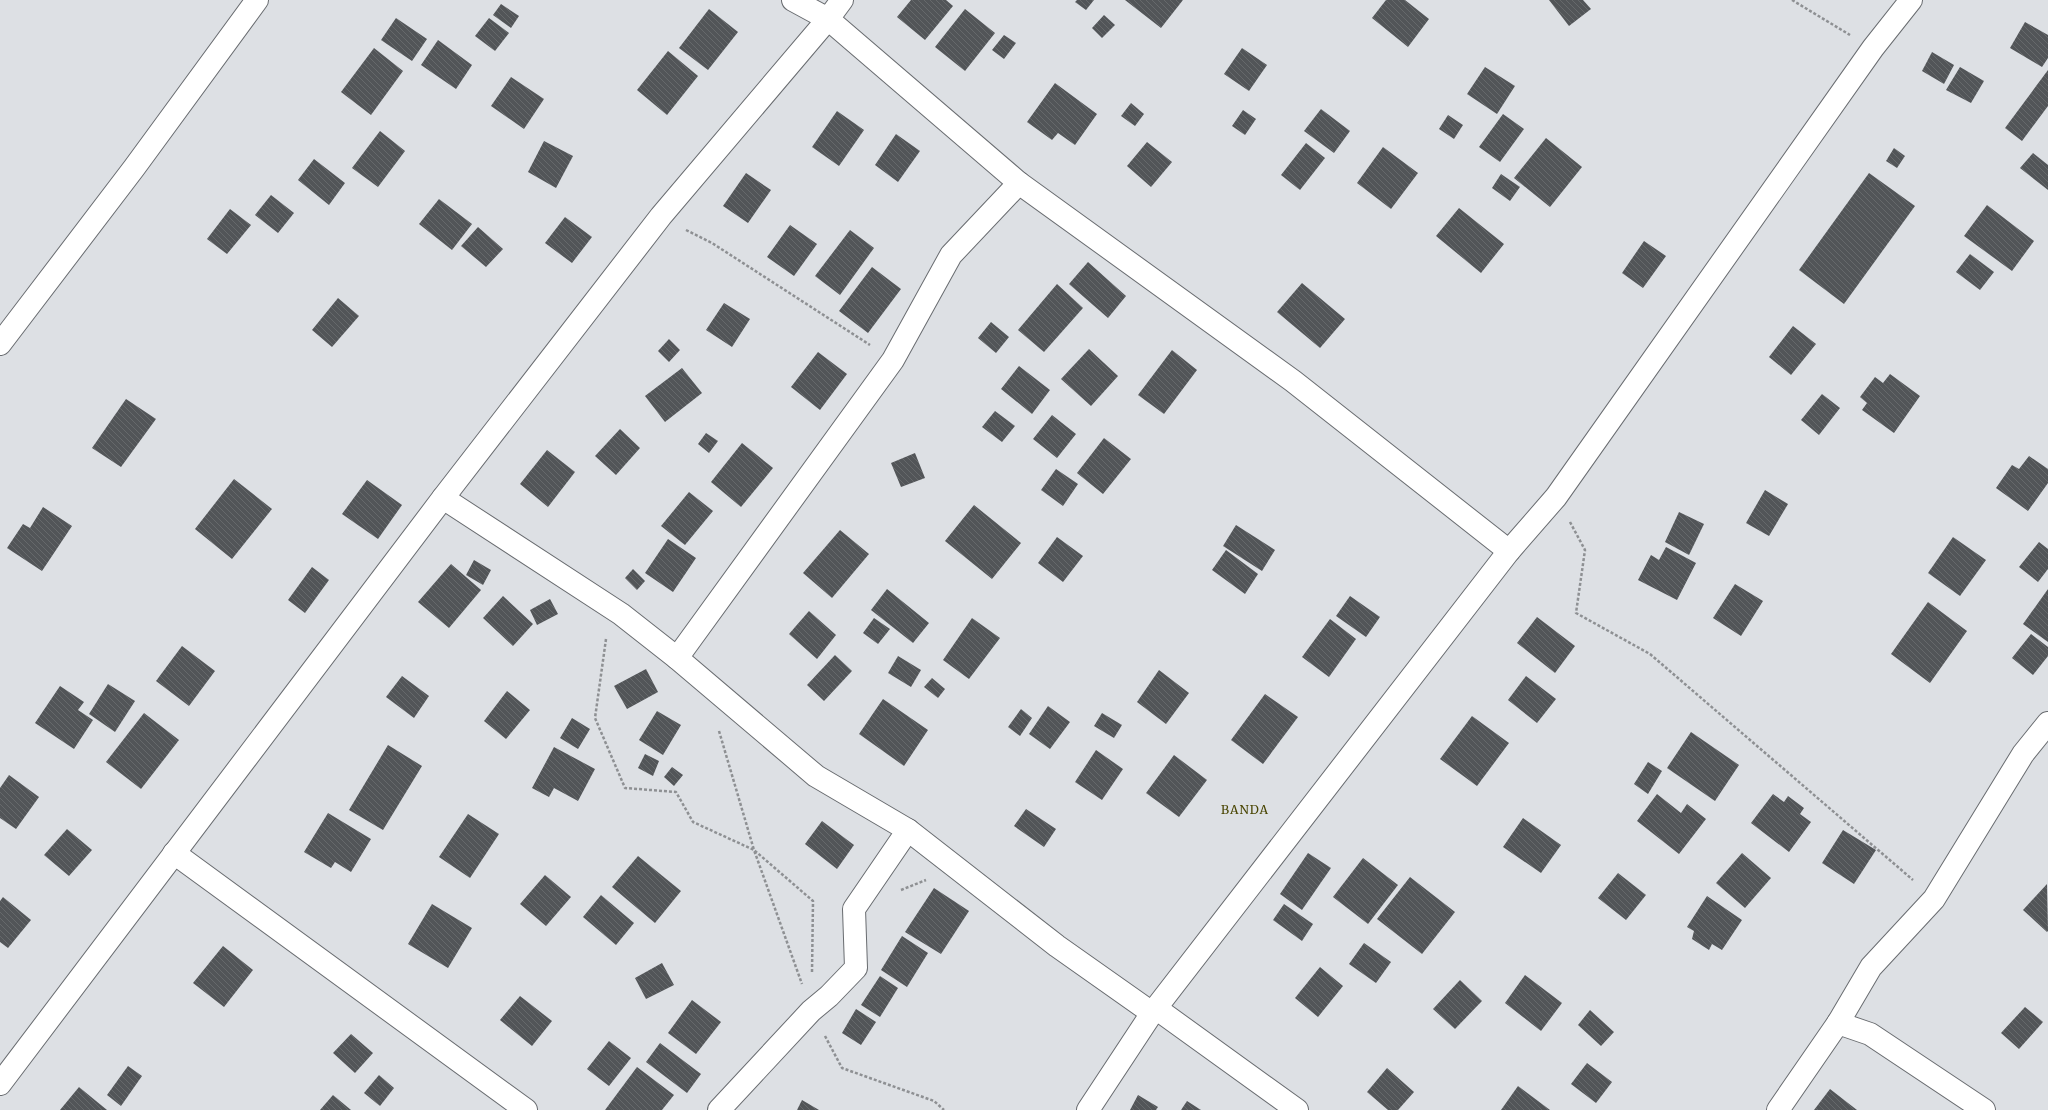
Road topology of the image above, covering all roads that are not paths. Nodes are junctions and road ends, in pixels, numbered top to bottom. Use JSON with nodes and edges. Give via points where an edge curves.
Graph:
{"nodes":[{"id":1,"x":256,"y":0,"type":"edge"},
{"id":2,"x":793,"y":0,"type":"edge"},
{"id":3,"x":842,"y":0,"type":"edge"},
{"id":4,"x":1911,"y":0,"type":"edge"},
{"id":5,"x":828,"y":19,"type":"junction"},
{"id":6,"x":1019,"y":183,"type":"junction"},
{"id":7,"x":0,"y":344,"type":"edge"},
{"id":8,"x":444,"y":498,"type":"junction"},
{"id":9,"x":1509,"y":551,"type":"junction"},
{"id":10,"x":677,"y":658,"type":"junction"},
{"id":11,"x":2048,"y":723,"type":"edge"},
{"id":12,"x":908,"y":830,"type":"junction"},
{"id":13,"x":174,"y":853,"type":"junction"},
{"id":14,"x":1154,"y":1011,"type":"junction"},
{"id":15,"x":1838,"y":1023,"type":"junction"},
{"id":16,"x":0,"y":1084,"type":"edge"},
{"id":17,"x":526,"y":1110,"type":"edge"},
{"id":18,"x":719,"y":1110,"type":"edge"},
{"id":19,"x":1088,"y":1110,"type":"edge"},
{"id":20,"x":1297,"y":1110,"type":"edge"},
{"id":21,"x":1778,"y":1110,"type":"edge"},
{"id":22,"x":1984,"y":1110,"type":"edge"}],
"edges":[{"from":1,"to":7,"type":"street","via":[[134,168]]},
{"from":2,"to":5,"type":"street"},
{"from":3,"to":5,"type":"street"},
{"from":4,"to":9,"type":"street","via":[[1873,48],[1556,497]]},
{"from":5,"to":6,"type":"street"},
{"from":5,"to":8,"type":"street","via":[[661,216]]},
{"from":6,"to":9,"type":"street","via":[[1293,381]]},
{"from":6,"to":10,"type":"street","via":[[951,255],[893,360]]},
{"from":8,"to":10,"type":"street","via":[[621,614]]},
{"from":8,"to":13,"type":"street"},
{"from":9,"to":14,"type":"street"},
{"from":10,"to":12,"type":"street","via":[[816,776]]},
{"from":11,"to":15,"type":"street","via":[[2023,754],[1934,898],[1871,967]]},
{"from":12,"to":14,"type":"street","via":[[1057,946]]},
{"from":12,"to":18,"type":"street","via":[[854,909],[856,968],[811,1011]]},
{"from":13,"to":16,"type":"street"},
{"from":13,"to":17,"type":"street"},
{"from":14,"to":19,"type":"street"},
{"from":14,"to":20,"type":"street"},
{"from":15,"to":21,"type":"street"},
{"from":15,"to":22,"type":"street","via":[[1870,1034]]}]}
